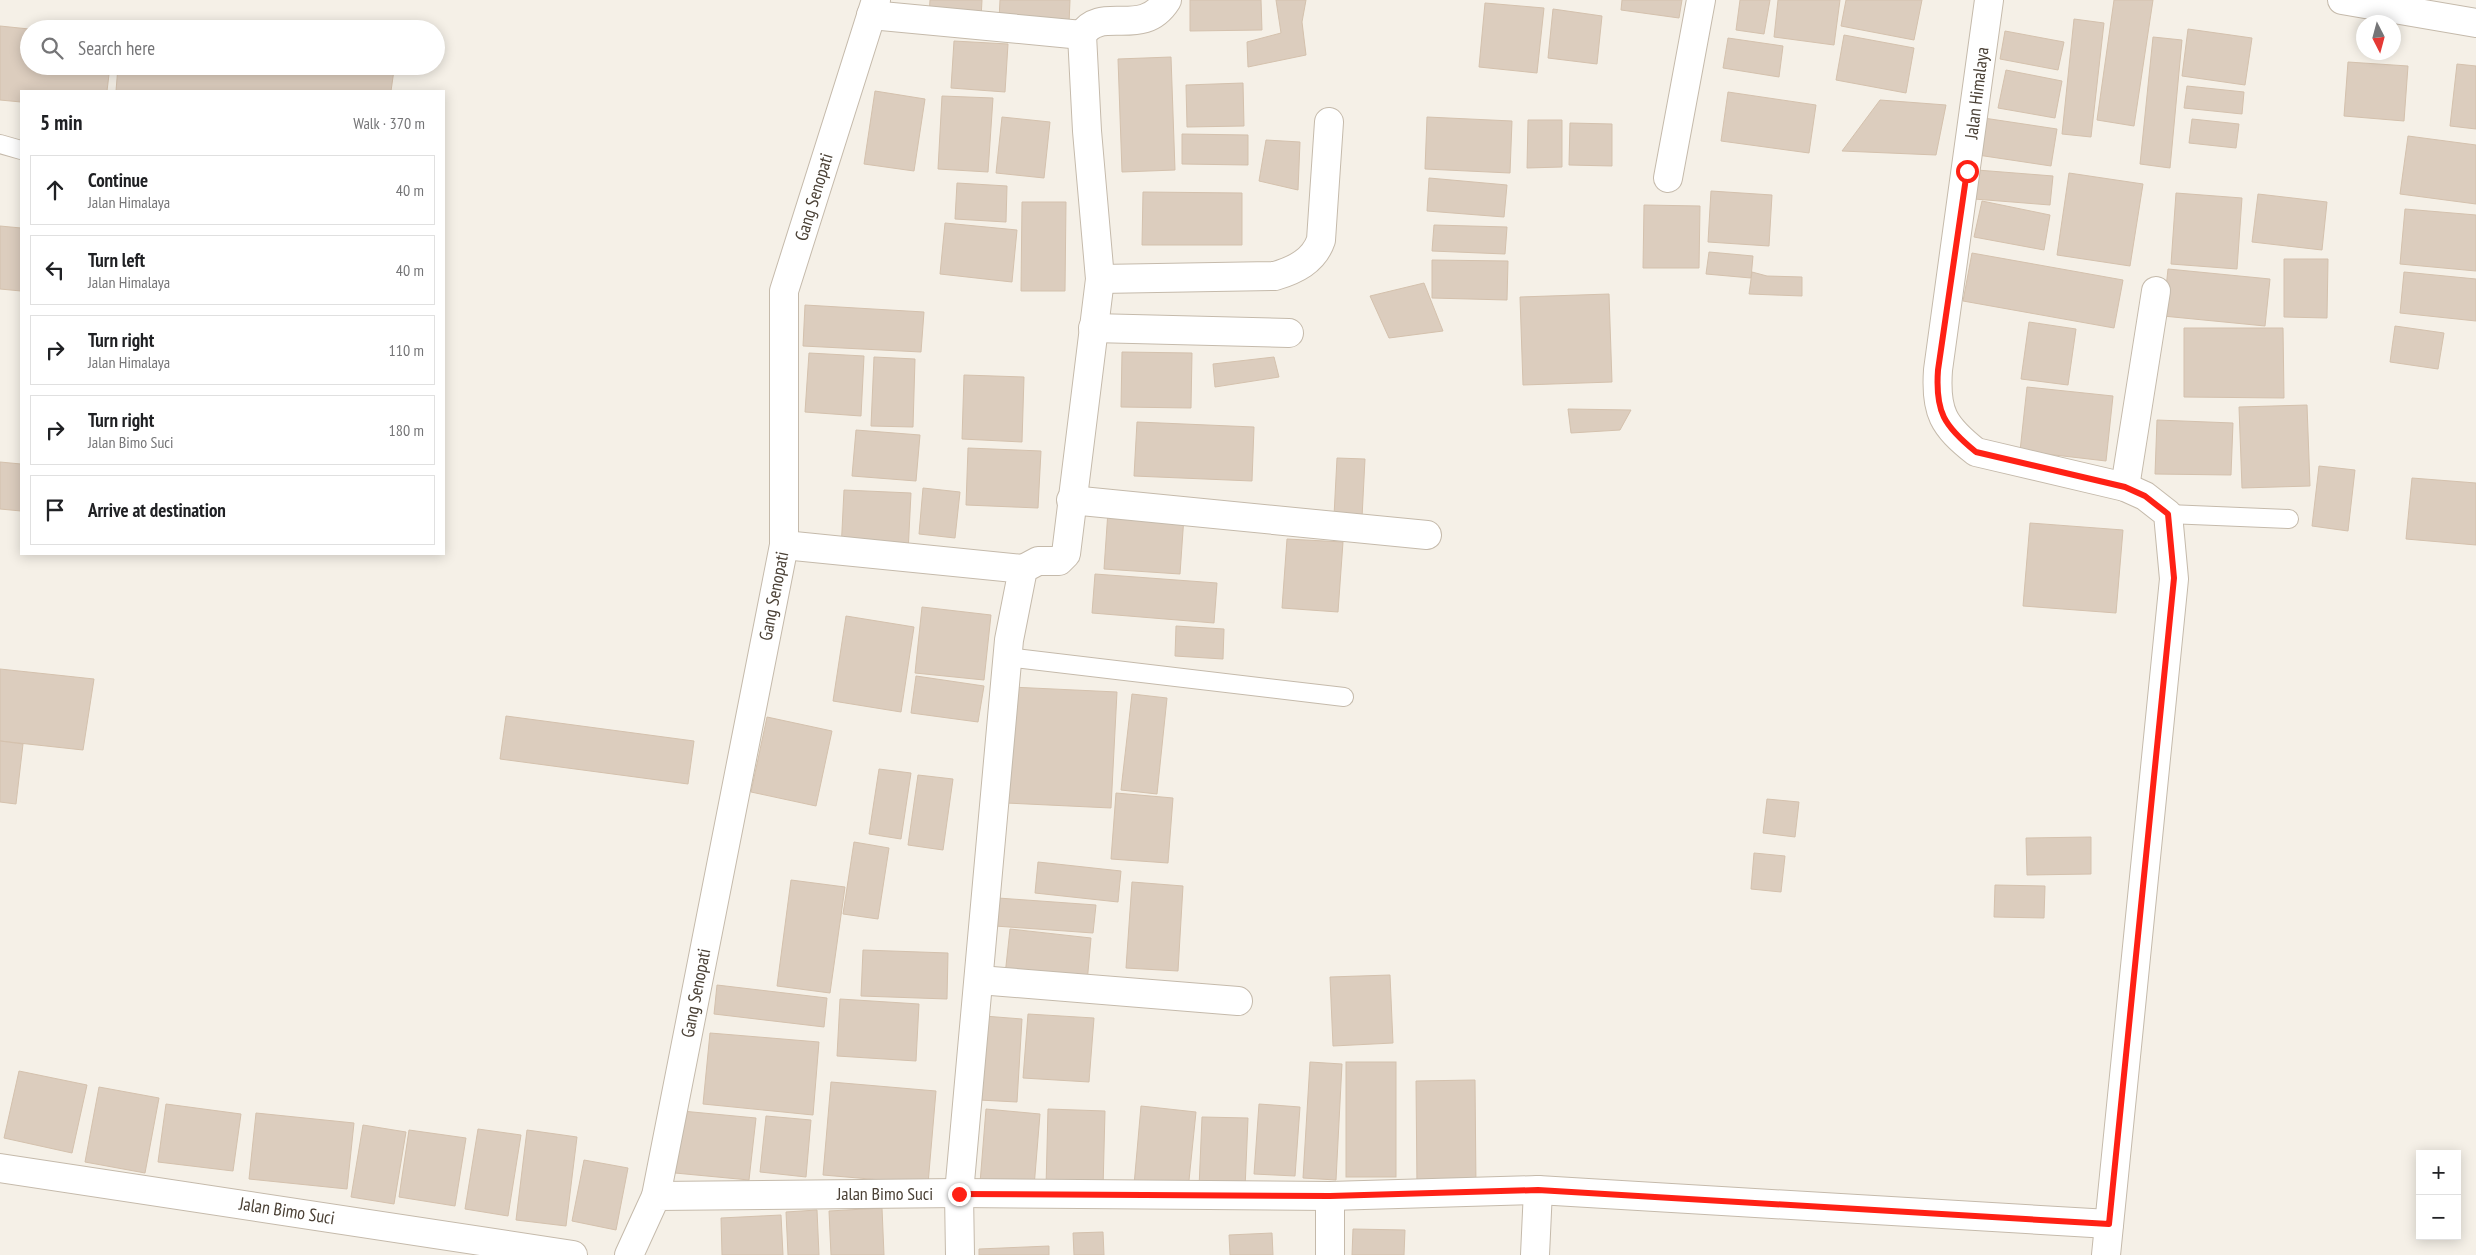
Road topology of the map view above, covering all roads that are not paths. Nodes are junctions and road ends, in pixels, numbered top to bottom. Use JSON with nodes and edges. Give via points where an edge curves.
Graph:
{"nodes":[{"id":1,"x":1167,"y":0,"type":"edge"},
{"id":2,"x":1701,"y":0,"type":"edge"},
{"id":3,"x":1989,"y":0,"type":"edge"},
{"id":4,"x":2342,"y":0,"type":"edge"},
{"id":5,"x":873,"y":8,"type":"edge"},
{"id":6,"x":2476,"y":23,"type":"edge"},
{"id":7,"x":1082,"y":35,"type":"junction"},
{"id":8,"x":1329,"y":122,"type":"dead end"},
{"id":9,"x":0,"y":144,"type":"edge"},
{"id":10,"x":20,"y":150,"type":"edge"},
{"id":11,"x":1668,"y":178,"type":"dead end"},
{"id":12,"x":1100,"y":279,"type":"junction"},
{"id":13,"x":2156,"y":291,"type":"dead end"},
{"id":14,"x":1093,"y":328,"type":"junction"},
{"id":15,"x":1289,"y":333,"type":"dead end"},
{"id":16,"x":2125,"y":487,"type":"junction"},
{"id":17,"x":1071,"y":500,"type":"junction"},
{"id":18,"x":2168,"y":514,"type":"junction"},
{"id":19,"x":2289,"y":519,"type":"dead end"},
{"id":20,"x":1427,"y":535,"type":"dead end"},
{"id":21,"x":784,"y":545,"type":"junction"},
{"id":22,"x":1023,"y":569,"type":"junction"},
{"id":23,"x":1007,"y":657,"type":"junction"},
{"id":24,"x":1344,"y":697,"type":"dead end"},
{"id":25,"x":979,"y":980,"type":"junction"},
{"id":26,"x":1238,"y":1001,"type":"dead end"},
{"id":27,"x":0,"y":1168,"type":"edge"},
{"id":28,"x":1538,"y":1190,"type":"junction"},
{"id":29,"x":959,"y":1194,"type":"junction"},
{"id":30,"x":656,"y":1196,"type":"junction"},
{"id":31,"x":1330,"y":1196,"type":"junction"},
{"id":32,"x":2109,"y":1224,"type":"junction"},
{"id":33,"x":573,"y":1255,"type":"edge"},
{"id":34,"x":629,"y":1255,"type":"edge"},
{"id":35,"x":960,"y":1255,"type":"edge"},
{"id":36,"x":1330,"y":1255,"type":"edge"},
{"id":37,"x":1535,"y":1255,"type":"edge"},
{"id":38,"x":2106,"y":1255,"type":"edge"}],
"edges":[{"from":1,"to":7,"type":"street","via":[[1153,16],[1141,20],[1101,22],[1086,28]]},
{"from":2,"to":11,"type":"street"},
{"from":3,"to":16,"type":"street","name":"Jalan Himalaya","via":[[1938,370],[1936,391],[1940,413],[1963,442],[1976,452]]},
{"from":4,"to":6,"type":"street"},
{"from":5,"to":7,"type":"street"},
{"from":5,"to":21,"type":"street","name":"Gang Senopati","via":[[784,291]]},
{"from":7,"to":12,"type":"street"},
{"from":8,"to":12,"type":"street","via":[[1321,240],[1318,250],[1293,271],[1275,276]]},
{"from":9,"to":10,"type":"lane"},
{"from":12,"to":14,"type":"street"},
{"from":13,"to":16,"type":"street"},
{"from":14,"to":15,"type":"street"},
{"from":14,"to":17,"type":"street"},
{"from":16,"to":18,"type":"street","name":"Jalan Himalaya","via":[[2145,496]]},
{"from":17,"to":20,"type":"street"},
{"from":17,"to":22,"type":"street","via":[[1066,554],[1059,561],[1038,561]]},
{"from":18,"to":19,"type":"lane"},
{"from":18,"to":32,"type":"street","via":[[2174,578]]},
{"from":21,"to":22,"type":"street"},
{"from":21,"to":30,"type":"street","name":"Gang Senopati"},
{"from":22,"to":23,"type":"street"},
{"from":23,"to":24,"type":"lane"},
{"from":23,"to":25,"type":"street"},
{"from":25,"to":26,"type":"street"},
{"from":25,"to":29,"type":"street"},
{"from":27,"to":33,"type":"street","name":"Jalan Bimo Suci"},
{"from":28,"to":31,"type":"street","name":"Jalan Bimo Suci"},
{"from":28,"to":32,"type":"street","name":"Jalan Bimo Suci"},
{"from":28,"to":37,"type":"street"},
{"from":29,"to":30,"type":"street","name":"Jalan Bimo Suci"},
{"from":29,"to":31,"type":"street","name":"Jalan Bimo Suci"},
{"from":29,"to":35,"type":"street"},
{"from":30,"to":34,"type":"street"},
{"from":31,"to":36,"type":"street"},
{"from":32,"to":38,"type":"street"}]}
